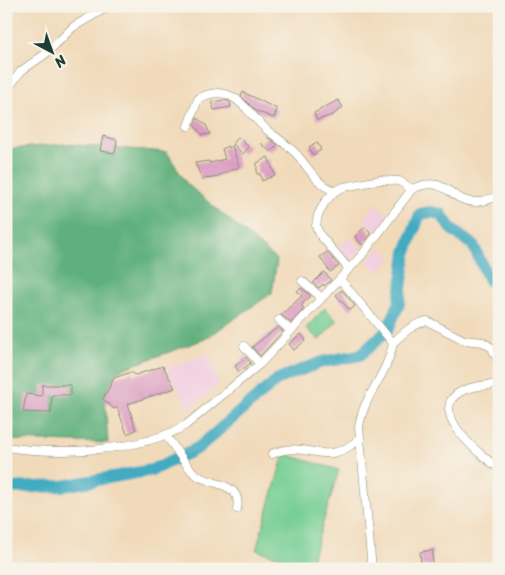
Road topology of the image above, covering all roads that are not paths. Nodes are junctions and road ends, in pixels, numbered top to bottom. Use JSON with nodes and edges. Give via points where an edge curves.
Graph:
{"nodes":[{"id":1,"x":109,"y":6,"type":"edge"},
{"id":2,"x":6,"y":91,"type":"edge"},
{"id":3,"x":188,"y":126,"type":"dead end"},
{"id":4,"x":412,"y":189,"type":"junction"},
{"id":5,"x":334,"y":191,"type":"junction"},
{"id":6,"x":499,"y":196,"type":"edge"},
{"id":7,"x":349,"y":269,"type":"junction"},
{"id":8,"x":340,"y":279,"type":"junction"},
{"id":9,"x":302,"y":281,"type":"dead end"},
{"id":10,"x":322,"y":298,"type":"junction"},
{"id":11,"x":279,"y":320,"type":"dead end"},
{"id":12,"x":291,"y":331,"type":"junction"},
{"id":13,"x":391,"y":341,"type":"junction"},
{"id":14,"x":244,"y":346,"type":"dead end"},
{"id":15,"x":499,"y":363,"type":"edge"},
{"id":16,"x":260,"y":364,"type":"junction"},
{"id":17,"x":499,"y":384,"type":"edge"},
{"id":18,"x":166,"y":436,"type":"junction"},
{"id":19,"x":360,"y":438,"type":"junction"},
{"id":20,"x":6,"y":446,"type":"edge"},
{"id":21,"x":272,"y":454,"type":"dead end"},
{"id":22,"x":499,"y":468,"type":"edge"},
{"id":23,"x":237,"y":509,"type":"dead end"},
{"id":24,"x":372,"y":569,"type":"edge"}],
"edges":[{"from":1,"to":2,"type":"street","via":[[73,27],[48,52],[21,71]]},
{"from":3,"to":5,"type":"street","via":[[198,99],[208,94],[227,94],[240,101],[298,156],[318,183]]},
{"from":4,"to":5,"type":"street","via":[[399,182],[380,180]]},
{"from":4,"to":6,"type":"street","via":[[424,183],[435,184],[475,202]]},
{"from":4,"to":7,"type":"street"},
{"from":5,"to":7,"type":"street","via":[[318,215],[316,226]]},
{"from":7,"to":8,"type":"street"},
{"from":8,"to":10,"type":"street"},
{"from":8,"to":13,"type":"street"},
{"from":9,"to":10,"type":"street"},
{"from":10,"to":12,"type":"street"},
{"from":11,"to":12,"type":"street"},
{"from":12,"to":16,"type":"street"},
{"from":13,"to":15,"type":"street","via":[[418,323],[427,321],[464,340],[483,342],[492,348]]},
{"from":13,"to":19,"type":"street","via":[[390,359],[361,414]]},
{"from":14,"to":16,"type":"street"},
{"from":16,"to":18,"type":"street","via":[[186,425]]},
{"from":17,"to":22,"type":"street","via":[[458,394],[452,400],[450,412],[461,437]]},
{"from":18,"to":20,"type":"street","via":[[148,442],[60,452]]},
{"from":18,"to":23,"type":"street","via":[[192,471],[229,486],[237,497]]},
{"from":19,"to":21,"type":"street","via":[[342,452],[318,453],[291,448]]},
{"from":19,"to":24,"type":"street"}]}
